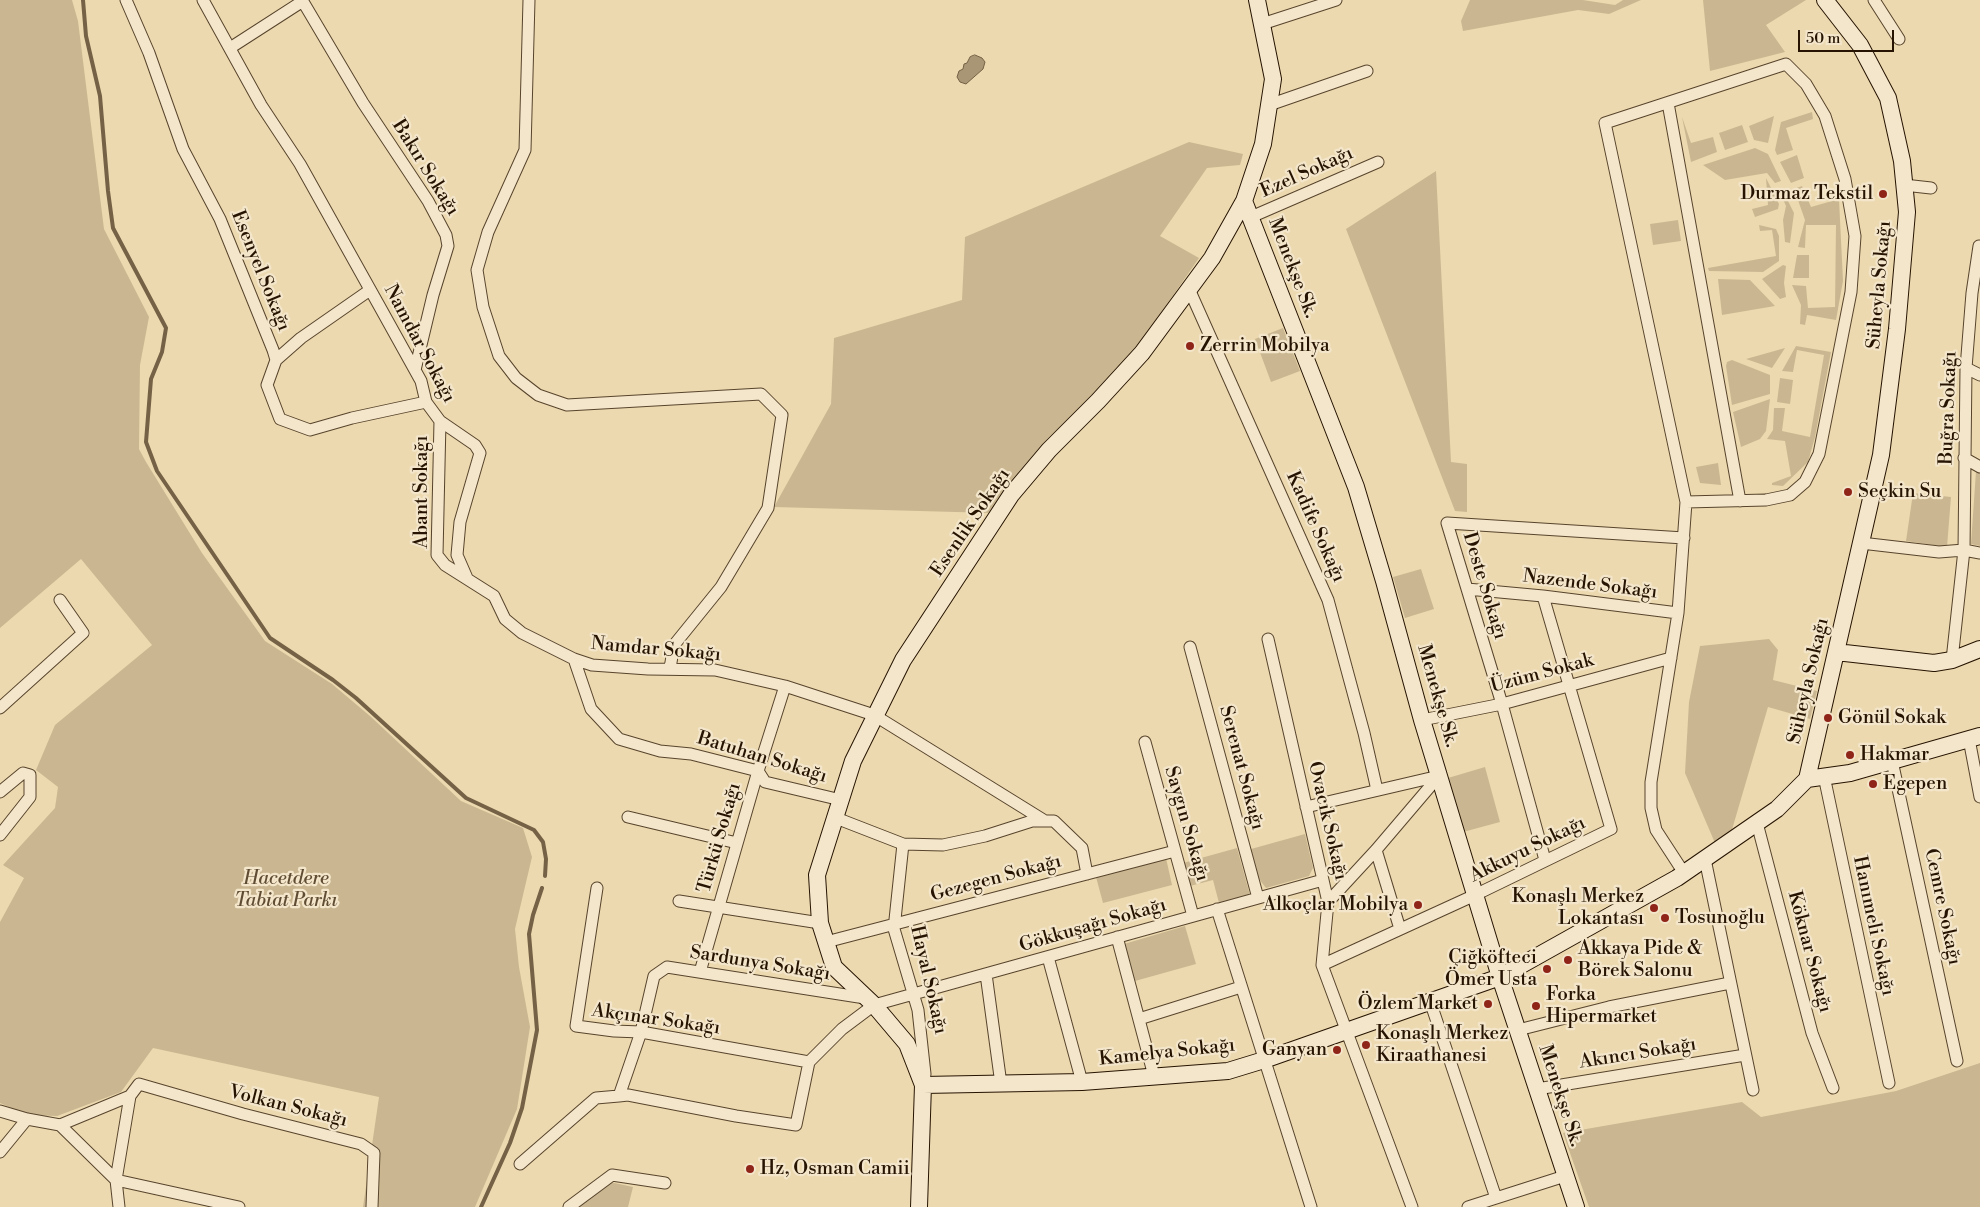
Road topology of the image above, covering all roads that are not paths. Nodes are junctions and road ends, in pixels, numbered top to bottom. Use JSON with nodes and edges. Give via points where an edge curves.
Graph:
{"nodes":[{"id":1,"x":126,"y":0,"type":"edge"},
{"id":2,"x":203,"y":0,"type":"edge"},
{"id":3,"x":529,"y":0,"type":"edge"},
{"id":4,"x":1257,"y":0,"type":"edge"},
{"id":5,"x":1336,"y":0,"type":"edge"},
{"id":6,"x":1825,"y":0,"type":"edge"},
{"id":7,"x":1874,"y":0,"type":"edge"},
{"id":8,"x":302,"y":1,"type":"edge"},
{"id":9,"x":1262,"y":24,"type":"junction"},
{"id":10,"x":1899,"y":39,"type":"dead end"},
{"id":11,"x":230,"y":48,"type":"junction"},
{"id":12,"x":1367,"y":71,"type":"dead end"},
{"id":13,"x":1668,"y":102,"type":"junction"},
{"id":14,"x":1269,"y":105,"type":"junction"},
{"id":15,"x":1378,"y":162,"type":"dead end"},
{"id":16,"x":1904,"y":185,"type":"junction"},
{"id":17,"x":1931,"y":188,"type":"dead end"},
{"id":18,"x":1244,"y":201,"type":"junction"},
{"id":19,"x":1251,"y":218,"type":"junction"},
{"id":20,"x":1979,"y":246,"type":"edge"},
{"id":21,"x":1189,"y":289,"type":"junction"},
{"id":22,"x":370,"y":290,"type":"junction"},
{"id":23,"x":1976,"y":295,"type":"edge"},
{"id":24,"x":276,"y":360,"type":"junction"},
{"id":25,"x":1966,"y":368,"type":"junction"},
{"id":26,"x":415,"y":370,"type":"junction"},
{"id":27,"x":1980,"y":375,"type":"edge"},
{"id":28,"x":426,"y":402,"type":"junction"},
{"id":29,"x":440,"y":421,"type":"junction"},
{"id":30,"x":1964,"y":458,"type":"junction"},
{"id":31,"x":1980,"y":466,"type":"edge"},
{"id":32,"x":1740,"y":501,"type":"junction"},
{"id":33,"x":1686,"y":502,"type":"junction"},
{"id":34,"x":1684,"y":538,"type":"junction"},
{"id":35,"x":1861,"y":543,"type":"junction"},
{"id":36,"x":1964,"y":550,"type":"junction"},
{"id":37,"x":1980,"y":552,"type":"edge"},
{"id":38,"x":468,"y":578,"type":"junction"},
{"id":39,"x":1467,"y":589,"type":"junction"},
{"id":40,"x":1543,"y":596,"type":"junction"},
{"id":41,"x":60,"y":600,"type":"dead end"},
{"id":42,"x":1678,"y":613,"type":"junction"},
{"id":43,"x":1268,"y":639,"type":"dead end"},
{"id":44,"x":1190,"y":646,"type":"dead end"},
{"id":45,"x":1980,"y":649,"type":"edge"},
{"id":46,"x":1836,"y":652,"type":"junction"},
{"id":47,"x":574,"y":658,"type":"junction"},
{"id":48,"x":1671,"y":658,"type":"junction"},
{"id":49,"x":1952,"y":660,"type":"junction"},
{"id":50,"x":670,"y":668,"type":"junction"},
{"id":51,"x":1568,"y":685,"type":"junction"},
{"id":52,"x":785,"y":686,"type":"junction"},
{"id":53,"x":1502,"y":704,"type":"junction"},
{"id":54,"x":0,"y":708,"type":"edge"},
{"id":55,"x":874,"y":715,"type":"junction"},
{"id":56,"x":1422,"y":720,"type":"junction"},
{"id":57,"x":1974,"y":738,"type":"edge"},
{"id":58,"x":1144,"y":742,"type":"dead end"},
{"id":59,"x":1892,"y":761,"type":"junction"},
{"id":60,"x":758,"y":771,"type":"junction"},
{"id":61,"x":1439,"y":776,"type":"junction"},
{"id":62,"x":1824,"y":776,"type":"junction"},
{"id":63,"x":1807,"y":779,"type":"junction"},
{"id":64,"x":1377,"y":790,"type":"junction"},
{"id":65,"x":0,"y":792,"type":"edge"},
{"id":66,"x":1980,"y":797,"type":"edge"},
{"id":67,"x":841,"y":800,"type":"junction"},
{"id":68,"x":1306,"y":807,"type":"junction"},
{"id":69,"x":628,"y":817,"type":"dead end"},
{"id":70,"x":836,"y":818,"type":"junction"},
{"id":71,"x":1045,"y":821,"type":"junction"},
{"id":72,"x":1757,"y":823,"type":"junction"},
{"id":73,"x":0,"y":835,"type":"edge"},
{"id":74,"x":737,"y":843,"type":"junction"},
{"id":75,"x":903,"y":844,"type":"junction"},
{"id":76,"x":1376,"y":850,"type":"junction"},
{"id":77,"x":1175,"y":851,"type":"junction"},
{"id":78,"x":1705,"y":859,"type":"junction"},
{"id":79,"x":1545,"y":860,"type":"junction"},
{"id":80,"x":1684,"y":873,"type":"junction"},
{"id":81,"x":1087,"y":874,"type":"junction"},
{"id":82,"x":1322,"y":880,"type":"junction"},
{"id":83,"x":597,"y":888,"type":"dead end"},
{"id":84,"x":1475,"y":895,"type":"junction"},
{"id":85,"x":1258,"y":898,"type":"junction"},
{"id":86,"x":679,"y":901,"type":"dead end"},
{"id":87,"x":1328,"y":902,"type":"junction"},
{"id":88,"x":718,"y":907,"type":"junction"},
{"id":89,"x":1217,"y":909,"type":"junction"},
{"id":90,"x":1194,"y":916,"type":"junction"},
{"id":91,"x":820,"y":923,"type":"junction"},
{"id":92,"x":894,"y":924,"type":"junction"},
{"id":93,"x":1400,"y":929,"type":"junction"},
{"id":94,"x":1117,"y":937,"type":"junction"},
{"id":95,"x":826,"y":942,"type":"junction"},
{"id":96,"x":1048,"y":956,"type":"junction"},
{"id":97,"x":1322,"y":965,"type":"junction"},
{"id":98,"x":700,"y":972,"type":"junction"},
{"id":99,"x":986,"y":974,"type":"junction"},
{"id":100,"x":1500,"y":977,"type":"junction"},
{"id":101,"x":1730,"y":983,"type":"junction"},
{"id":102,"x":1241,"y":987,"type":"junction"},
{"id":103,"x":914,"y":994,"type":"junction"},
{"id":104,"x":1430,"y":1001,"type":"junction"},
{"id":105,"x":869,"y":1002,"type":"junction"},
{"id":106,"x":1139,"y":1019,"type":"junction"},
{"id":107,"x":1518,"y":1030,"type":"junction"},
{"id":108,"x":1346,"y":1031,"type":"junction"},
{"id":109,"x":641,"y":1032,"type":"junction"},
{"id":110,"x":1745,"y":1054,"type":"junction"},
{"id":111,"x":1264,"y":1060,"type":"junction"},
{"id":112,"x":1957,"y":1061,"type":"dead end"},
{"id":113,"x":809,"y":1062,"type":"junction"},
{"id":114,"x":1154,"y":1076,"type":"junction"},
{"id":115,"x":1082,"y":1082,"type":"junction"},
{"id":116,"x":1888,"y":1083,"type":"dead end"},
{"id":117,"x":1001,"y":1084,"type":"junction"},
{"id":118,"x":923,"y":1085,"type":"junction"},
{"id":119,"x":1833,"y":1088,"type":"dead end"},
{"id":120,"x":1537,"y":1089,"type":"junction"},
{"id":121,"x":1753,"y":1090,"type":"dead end"},
{"id":122,"x":130,"y":1096,"type":"junction"},
{"id":123,"x":619,"y":1096,"type":"junction"},
{"id":124,"x":0,"y":1111,"type":"edge"},
{"id":125,"x":27,"y":1120,"type":"junction"},
{"id":126,"x":60,"y":1126,"type":"junction"},
{"id":127,"x":0,"y":1152,"type":"edge"},
{"id":128,"x":520,"y":1164,"type":"dead end"},
{"id":129,"x":1565,"y":1176,"type":"junction"},
{"id":130,"x":116,"y":1180,"type":"junction"},
{"id":131,"x":665,"y":1183,"type":"dead end"},
{"id":132,"x":1496,"y":1198,"type":"junction"},
{"id":133,"x":119,"y":1207,"type":"edge"},
{"id":134,"x":239,"y":1207,"type":"edge"},
{"id":135,"x":372,"y":1207,"type":"edge"},
{"id":136,"x":570,"y":1207,"type":"edge"},
{"id":137,"x":919,"y":1207,"type":"edge"},
{"id":138,"x":1311,"y":1207,"type":"edge"},
{"id":139,"x":1412,"y":1207,"type":"edge"},
{"id":140,"x":1468,"y":1207,"type":"edge"},
{"id":141,"x":1576,"y":1207,"type":"edge"}],
"edges":[{"from":1,"to":24,"type":"street","name":"Esenyel Sokağı","via":[[149,53],[182,148],[220,219]]},
{"from":2,"to":11,"type":"street","name":"Namdar Sokağı"},
{"from":3,"to":50,"type":"street","via":[[525,150],[488,232],[477,270],[483,307],[498,356],[516,378],[538,395],[567,405],[761,394],[782,415],[768,508],[721,587],[674,645]]},
{"from":4,"to":9,"type":"street","name":"Esenlik Sokağı"},
{"from":5,"to":9,"type":"street"},
{"from":6,"to":16,"type":"street","name":"Süheyla Sokağı","via":[[1860,45],[1888,98]]},
{"from":7,"to":10,"type":"street"},
{"from":8,"to":11,"type":"street"},
{"from":8,"to":26,"type":"street","name":"Bakır Sokağı","via":[[446,234],[448,246]]},
{"from":9,"to":14,"type":"street","name":"Esenlik Sokağı","via":[[1273,79]]},
{"from":11,"to":22,"type":"street","name":"Namdar Sokağı","via":[[261,105],[300,164]]},
{"from":12,"to":14,"type":"street"},
{"from":13,"to":32,"type":"street"},
{"from":13,"to":32,"type":"street","via":[[1786,64],[1806,84],[1825,116],[1845,179],[1855,236],[1851,292],[1819,454],[1805,482],[1790,495]]},
{"from":13,"to":33,"type":"street","via":[[1605,123]]},
{"from":14,"to":18,"type":"street","name":"Esenlik Sokağı","via":[[1262,144]]},
{"from":15,"to":19,"type":"street","name":"Ezel Sokağı"},
{"from":16,"to":17,"type":"street"},
{"from":16,"to":35,"type":"street","name":"Süheyla Sokağı","via":[[1907,212],[1897,329],[1881,455]]},
{"from":18,"to":19,"type":"street","name":"Menekşe Sk."},
{"from":18,"to":21,"type":"street","name":"Esenlik Sokağı","via":[[1212,258]]},
{"from":19,"to":56,"type":"street","name":"Menekşe Sk.","via":[[1356,487]]},
{"from":20,"to":23,"type":"street","name":"Buğra Sokağı"},
{"from":21,"to":55,"type":"street","name":"Esenlik Sokağı","via":[[1142,353],[1049,450],[1011,495],[903,660]]},
{"from":21,"to":64,"type":"street","name":"Kadife Sokağı","via":[[1328,600]]},
{"from":22,"to":24,"type":"street","via":[[301,338]]},
{"from":22,"to":26,"type":"street","name":"Namdar Sokağı"},
{"from":23,"to":25,"type":"street","name":"Buğra Sokağı"},
{"from":24,"to":28,"type":"street","name":"Esenyel Sokağı","via":[[267,385],[280,419],[310,430]]},
{"from":25,"to":27,"type":"street"},
{"from":25,"to":30,"type":"street","name":"Buğra Sokağı"},
{"from":26,"to":28,"type":"street","name":"Namdar Sokağı"},
{"from":28,"to":29,"type":"street","name":"Namdar Sokağı"},
{"from":29,"to":38,"type":"street","name":"Abant Sokağı","via":[[437,555],[445,566]]},
{"from":29,"to":38,"type":"street","name":"Namdar Sokağı","via":[[475,445],[480,453],[460,522],[457,555]]},
{"from":30,"to":31,"type":"street"},
{"from":30,"to":36,"type":"street","name":"Buğra Sokağı"},
{"from":32,"to":33,"type":"street"},
{"from":33,"to":34,"type":"street"},
{"from":34,"to":39,"type":"street","name":"Deste Sokağı","via":[[1447,522]]},
{"from":34,"to":42,"type":"street"},
{"from":35,"to":36,"type":"street","via":[[1939,552]]},
{"from":35,"to":46,"type":"street","name":"Süheyla Sokağı"},
{"from":36,"to":37,"type":"street"},
{"from":36,"to":49,"type":"street","name":"Buğra Sokağı"},
{"from":38,"to":47,"type":"street","name":"Namdar Sokağı","via":[[494,596],[504,619],[522,633]]},
{"from":39,"to":40,"type":"street","name":"Nazende Sokağı"},
{"from":39,"to":53,"type":"street","name":"Deste Sokağı"},
{"from":40,"to":42,"type":"street","name":"Nazende Sokağı"},
{"from":40,"to":51,"type":"street","name":"Akkuyu Sokağı"},
{"from":41,"to":54,"type":"street","via":[[83,633]]},
{"from":42,"to":48,"type":"street"},
{"from":43,"to":68,"type":"street","name":"Ovacık Sokağı"},
{"from":44,"to":85,"type":"street","name":"Serenat Sokağı"},
{"from":45,"to":49,"type":"street"},
{"from":46,"to":49,"type":"street","via":[[1934,663]]},
{"from":46,"to":63,"type":"street","name":"Süheyla Sokağı"},
{"from":47,"to":50,"type":"street","name":"Namdar Sokağı","via":[[592,665]]},
{"from":47,"to":60,"type":"street","name":"Batuhan Sokağı","via":[[591,709],[619,740]]},
{"from":48,"to":51,"type":"street","name":"Üzüm Sokak"},
{"from":48,"to":80,"type":"street","via":[[1651,782],[1651,808],[1656,830]]},
{"from":50,"to":52,"type":"street","name":"Namdar Sokağı","via":[[715,670]]},
{"from":51,"to":53,"type":"street","name":"Üzüm Sokak"},
{"from":51,"to":79,"type":"street","name":"Akkuyu Sokağı","via":[[1611,829]]},
{"from":52,"to":55,"type":"street","name":"Namdar Sokağı"},
{"from":52,"to":60,"type":"street","name":"Türkü Sokağı"},
{"from":53,"to":56,"type":"street","name":"Üzüm Sokak"},
{"from":53,"to":79,"type":"street","name":"Deste Sokağı"},
{"from":55,"to":67,"type":"street","name":"Esenlik Sokağı","via":[[853,761]]},
{"from":55,"to":71,"type":"street","name":"Namdar Sokağı"},
{"from":56,"to":61,"type":"street","name":"Menekşe Sk."},
{"from":57,"to":59,"type":"street"},
{"from":57,"to":66,"type":"street"},
{"from":58,"to":77,"type":"street","name":"Saygın Sokağı"},
{"from":59,"to":62,"type":"street","via":[[1850,773]]},
{"from":59,"to":112,"type":"street","name":"Cemre Sokağı"},
{"from":60,"to":67,"type":"street","name":"Batuhan Sokağı","via":[[765,782]]},
{"from":60,"to":74,"type":"street","name":"Türkü Sokağı"},
{"from":61,"to":64,"type":"street"},
{"from":61,"to":76,"type":"street"},
{"from":61,"to":84,"type":"street","name":"Menekşe Sk."},
{"from":62,"to":63,"type":"street"},
{"from":62,"to":116,"type":"street","name":"Hanımeli Sokağı"},
{"from":63,"to":72,"type":"street","via":[[1777,809]]},
{"from":64,"to":68,"type":"street"},
{"from":65,"to":73,"type":"street","via":[[23,773],[30,775],[30,797]]},
{"from":67,"to":70,"type":"street","name":"Esenlik Sokağı"},
{"from":68,"to":82,"type":"street","name":"Ovacık Sokağı"},
{"from":69,"to":74,"type":"street"},
{"from":70,"to":75,"type":"street"},
{"from":70,"to":91,"type":"street","name":"Esenlik Sokağı","via":[[816,875]]},
{"from":71,"to":75,"type":"street","via":[[1032,821],[943,845]]},
{"from":71,"to":81,"type":"street","name":"Namdar Sokağı","via":[[1054,821],[1082,848]]},
{"from":72,"to":78,"type":"street"},
{"from":72,"to":119,"type":"street","name":"Köknar Sokağı","via":[[1812,1033]]},
{"from":74,"to":88,"type":"street","name":"Türkü Sokağı"},
{"from":75,"to":92,"type":"street","name":"Hayal Sokağı"},
{"from":76,"to":87,"type":"street"},
{"from":76,"to":93,"type":"street"},
{"from":77,"to":81,"type":"street","name":"Gezegen Sokağı"},
{"from":77,"to":90,"type":"street","name":"Saygın Sokağı"},
{"from":78,"to":80,"type":"street"},
{"from":78,"to":101,"type":"street"},
{"from":79,"to":84,"type":"street","name":"Akkuyu Sokağı"},
{"from":80,"to":100,"type":"street"},
{"from":81,"to":92,"type":"street","name":"Gezegen Sokağı"},
{"from":82,"to":85,"type":"street","name":"Gökkuşağı Sokağı"},
{"from":82,"to":87,"type":"street","name":"Ovacık Sokağı"},
{"from":83,"to":109,"type":"street","name":"Akçınar Sokağı","via":[[576,1026]]},
{"from":84,"to":93,"type":"street","name":"Akkuyu Sokağı"},
{"from":84,"to":100,"type":"street","name":"Menekşe Sk."},
{"from":85,"to":89,"type":"street","name":"Gökkuşağı Sokağı"},
{"from":86,"to":88,"type":"street"},
{"from":87,"to":97,"type":"street","name":"Ovacık Sokağı"},
{"from":88,"to":91,"type":"street"},
{"from":88,"to":98,"type":"street","name":"Türkü Sokağı"},
{"from":89,"to":90,"type":"street","name":"Gökkuşağı Sokağı"},
{"from":89,"to":102,"type":"street"},
{"from":90,"to":94,"type":"street","name":"Gökkuşağı Sokağı"},
{"from":91,"to":95,"type":"street","name":"Esenlik Sokağı"},
{"from":92,"to":95,"type":"street","name":"Gezegen Sokağı"},
{"from":92,"to":103,"type":"street","name":"Hayal Sokağı"},
{"from":93,"to":97,"type":"street","name":"Akkuyu Sokağı"},
{"from":94,"to":96,"type":"street","name":"Gökkuşağı Sokağı"},
{"from":94,"to":106,"type":"street"},
{"from":95,"to":105,"type":"street","name":"Esenlik Sokağı","via":[[834,967]]},
{"from":96,"to":99,"type":"street","name":"Gökkuşağı Sokağı"},
{"from":96,"to":115,"type":"street","name":"Kamelya Sokağı"},
{"from":97,"to":108,"type":"street","name":"Ovacık Sokağı"},
{"from":98,"to":105,"type":"street","name":"Sardunya Sokağı"},
{"from":98,"to":109,"type":"street","name":"Sardunya Sokağı","via":[[667,967],[654,976]]},
{"from":99,"to":103,"type":"street","name":"Gökkuşağı Sokağı"},
{"from":99,"to":117,"type":"street"},
{"from":100,"to":104,"type":"street"},
{"from":100,"to":107,"type":"street","name":"Menekşe Sk."},
{"from":101,"to":107,"type":"street"},
{"from":101,"to":110,"type":"street"},
{"from":102,"to":106,"type":"street"},
{"from":102,"to":111,"type":"street"},
{"from":103,"to":105,"type":"street","name":"Gökkuşağı Sokağı"},
{"from":103,"to":118,"type":"street","name":"Hayal Sokağı","via":[[925,1074]]},
{"from":104,"to":108,"type":"street"},
{"from":104,"to":132,"type":"street"},
{"from":105,"to":113,"type":"street"},
{"from":105,"to":118,"type":"street","name":"Esenlik Sokağı","via":[[907,1044]]},
{"from":106,"to":114,"type":"street"},
{"from":107,"to":120,"type":"street","name":"Menekşe Sk."},
{"from":108,"to":111,"type":"street"},
{"from":108,"to":139,"type":"street","name":"Ovacık Sokağı"},
{"from":109,"to":113,"type":"street","name":"Akçınar Sokağı"},
{"from":109,"to":123,"type":"street"},
{"from":110,"to":120,"type":"street","name":"Akıncı Sokağı"},
{"from":110,"to":121,"type":"street"},
{"from":111,"to":114,"type":"street","name":"Kamelya Sokağı","via":[[1228,1070]]},
{"from":111,"to":138,"type":"street"},
{"from":113,"to":123,"type":"street","via":[[796,1125]]},
{"from":114,"to":115,"type":"street","name":"Kamelya Sokağı"},
{"from":115,"to":117,"type":"street"},
{"from":117,"to":118,"type":"street"},
{"from":118,"to":137,"type":"street"},
{"from":120,"to":129,"type":"street","name":"Menekşe Sk."},
{"from":122,"to":126,"type":"street"},
{"from":122,"to":130,"type":"street"},
{"from":122,"to":135,"type":"street","name":"Volkan Sokağı","via":[[139,1084],[361,1144],[374,1153]]},
{"from":123,"to":128,"type":"street","via":[[596,1098]]},
{"from":124,"to":125,"type":"street"},
{"from":125,"to":126,"type":"street"},
{"from":125,"to":127,"type":"street"},
{"from":126,"to":130,"type":"street"},
{"from":129,"to":132,"type":"street"},
{"from":129,"to":141,"type":"street","name":"Menekşe Sk."},
{"from":130,"to":133,"type":"street"},
{"from":130,"to":134,"type":"street"},
{"from":131,"to":136,"type":"street","via":[[612,1175]]},
{"from":132,"to":140,"type":"street"}]}
